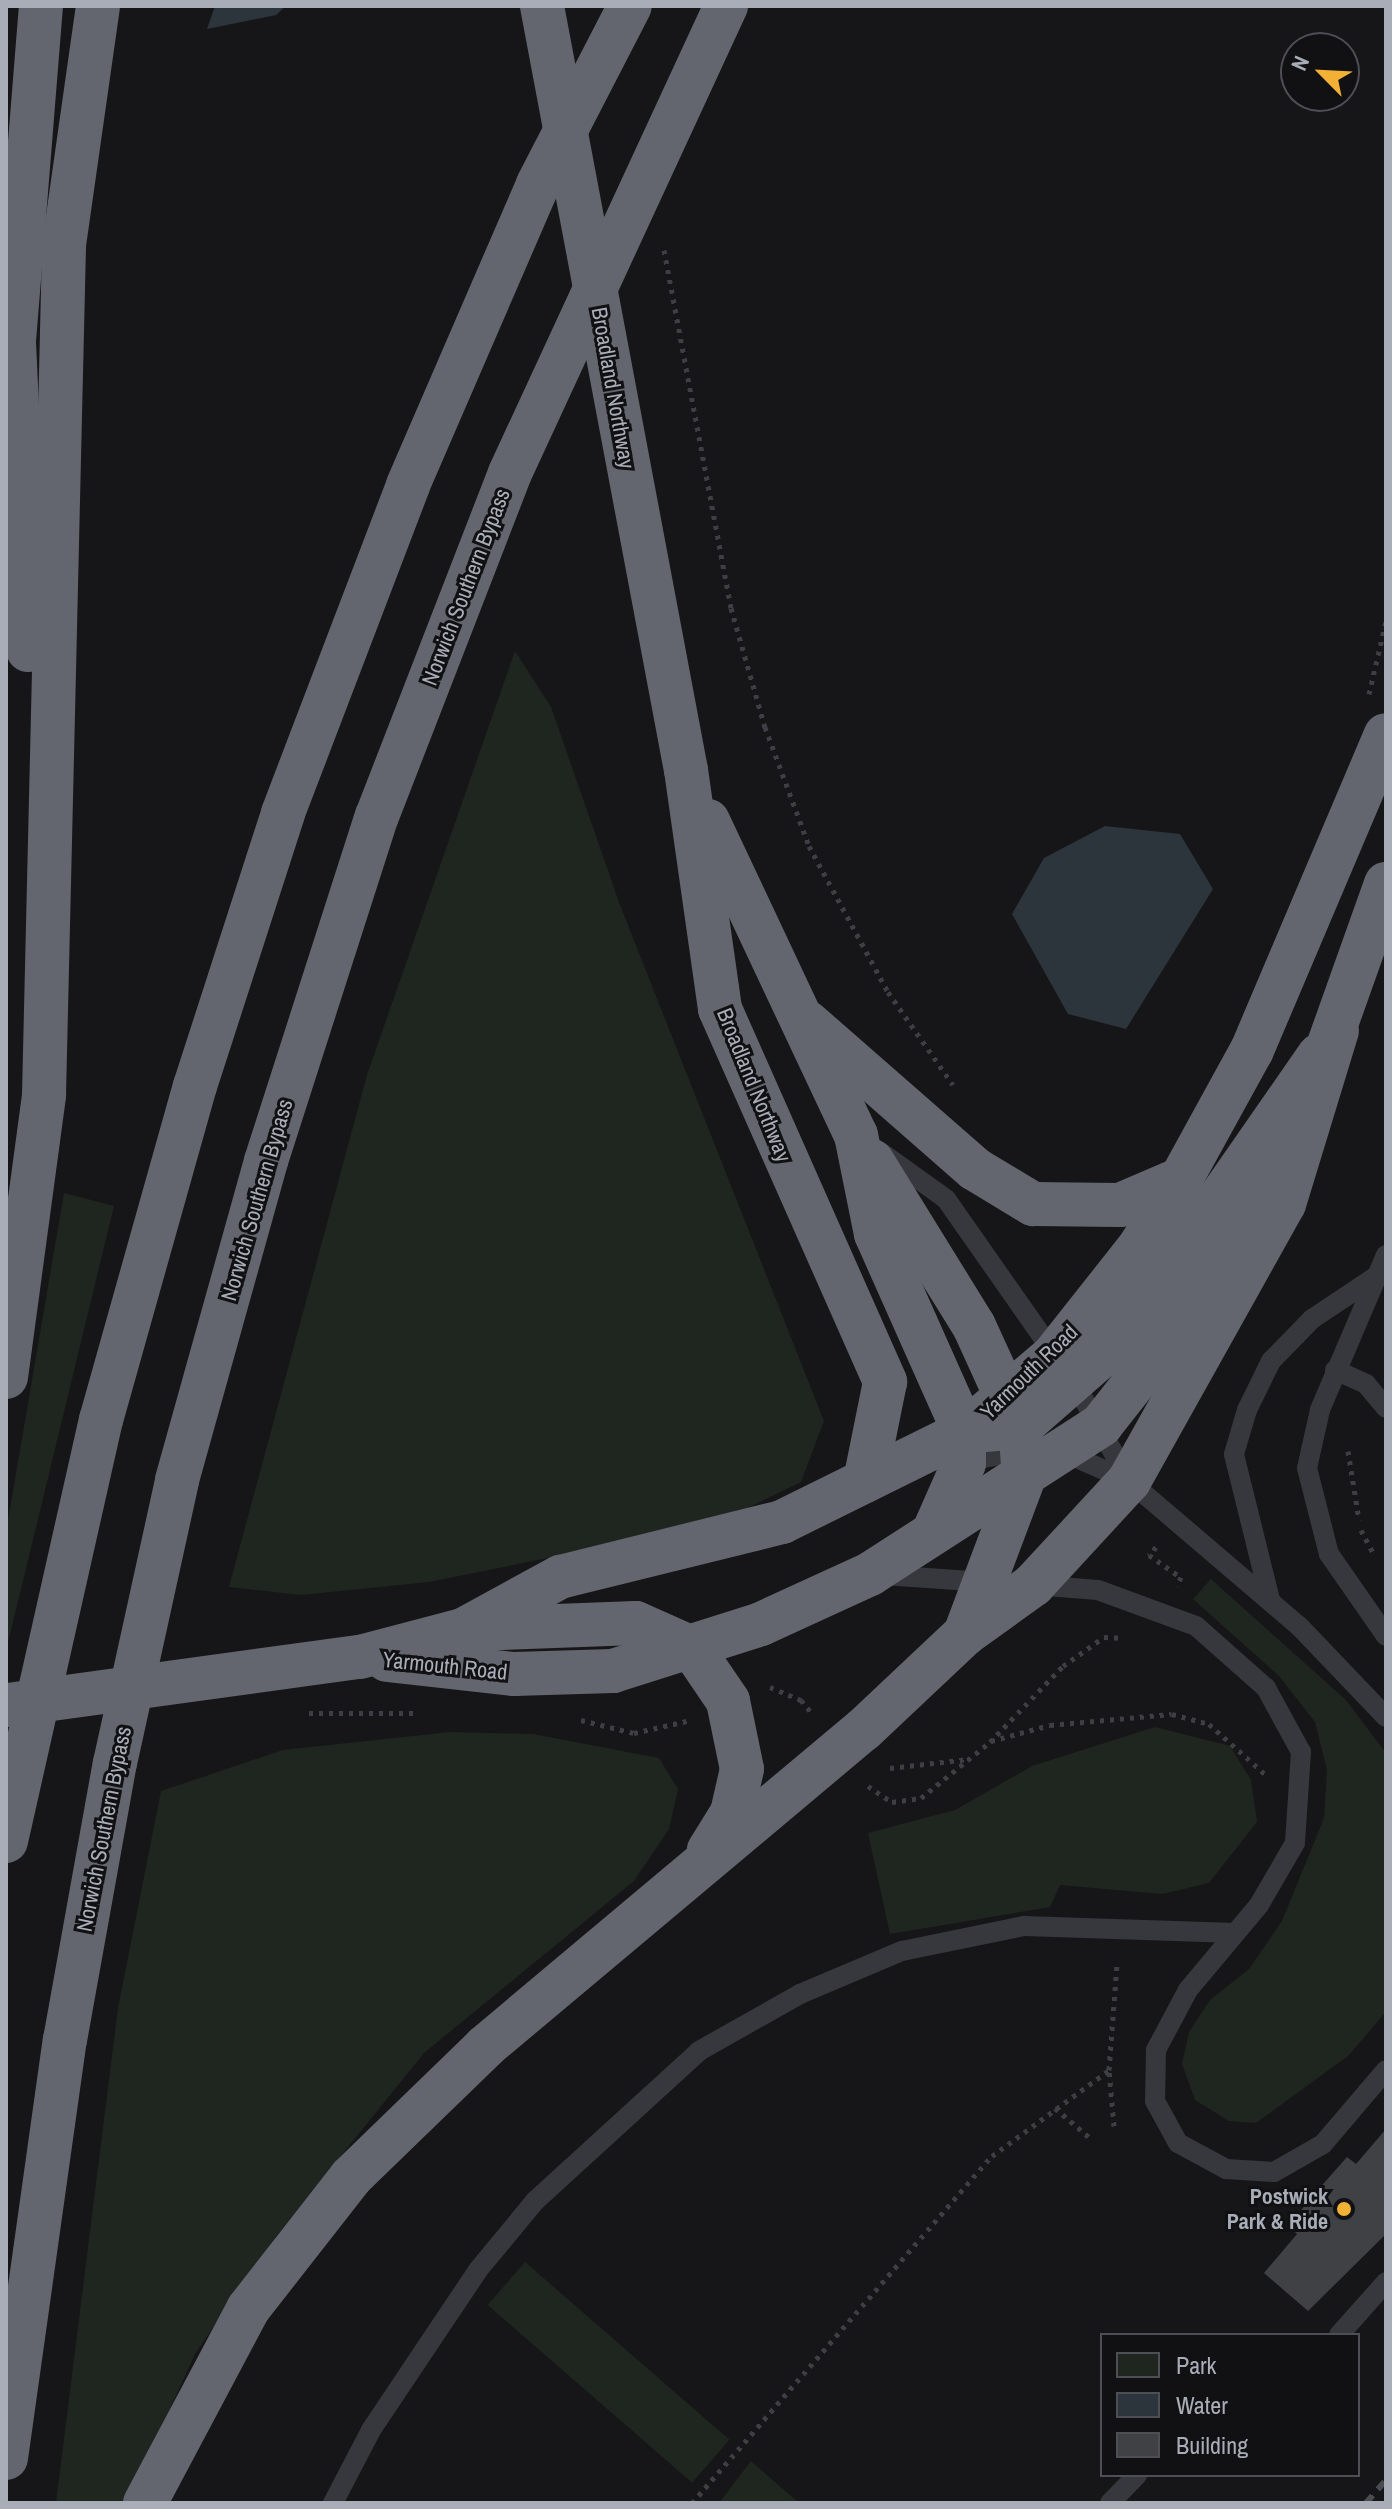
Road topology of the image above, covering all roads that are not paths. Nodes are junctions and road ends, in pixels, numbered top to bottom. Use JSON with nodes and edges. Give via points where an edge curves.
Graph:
{"nodes":[{"id":1,"x":41,"y":6,"type":"edge"},
{"id":2,"x":98,"y":6,"type":"edge"},
{"id":3,"x":542,"y":6,"type":"edge"},
{"id":4,"x":630,"y":6,"type":"edge"},
{"id":5,"x":726,"y":6,"type":"edge"},
{"id":6,"x":1376,"y":719,"type":"edge"},
{"id":7,"x":686,"y":770,"type":"junction"},
{"id":8,"x":49,"y":877,"type":"junction"},
{"id":9,"x":1386,"y":884,"type":"edge"},
{"id":10,"x":790,"y":1008,"type":"junction"},
{"id":11,"x":1337,"y":1031,"type":"junction"},
{"id":12,"x":856,"y":1135,"type":"junction"},
{"id":13,"x":1181,"y":1179,"type":"junction"},
{"id":14,"x":1386,"y":1255,"type":"edge"},
{"id":15,"x":1375,"y":1277,"type":"junction"},
{"id":16,"x":1064,"y":1368,"type":"junction"},
{"id":17,"x":1335,"y":1370,"type":"junction"},
{"id":18,"x":6,"y":1377,"type":"edge"},
{"id":19,"x":885,"y":1382,"type":"junction"},
{"id":20,"x":1386,"y":1408,"type":"edge"},
{"id":21,"x":1101,"y":1425,"type":"junction"},
{"id":22,"x":1027,"y":1441,"type":"junction"},
{"id":23,"x":964,"y":1447,"type":"junction"},
{"id":24,"x":883,"y":1472,"type":"junction"},
{"id":25,"x":1129,"y":1481,"type":"junction"},
{"id":26,"x":934,"y":1531,"type":"junction"},
{"id":27,"x":870,"y":1574,"type":"junction"},
{"id":28,"x":988,"y":1582,"type":"junction"},
{"id":29,"x":1033,"y":1585,"type":"junction"},
{"id":30,"x":1270,"y":1600,"type":"junction"},
{"id":31,"x":463,"y":1630,"type":"junction"},
{"id":32,"x":965,"y":1634,"type":"junction"},
{"id":33,"x":1386,"y":1636,"type":"edge"},
{"id":34,"x":692,"y":1648,"type":"junction"},
{"id":35,"x":360,"y":1657,"type":"junction"},
{"id":36,"x":6,"y":1705,"type":"edge"},
{"id":37,"x":1386,"y":1717,"type":"edge"},
{"id":38,"x":6,"y":1841,"type":"edge"},
{"id":39,"x":692,"y":1876,"type":"junction"},
{"id":40,"x":1235,"y":1933,"type":"junction"},
{"id":41,"x":1386,"y":2070,"type":"edge"},
{"id":42,"x":1386,"y":2282,"type":"edge"},
{"id":43,"x":1341,"y":2333,"type":"edge"},
{"id":44,"x":6,"y":2458,"type":"edge"},
{"id":45,"x":1135,"y":2477,"type":"edge"},
{"id":46,"x":145,"y":2503,"type":"edge"},
{"id":47,"x":333,"y":2503,"type":"edge"},
{"id":48,"x":1110,"y":2503,"type":"edge"}],
"edges":[{"from":1,"to":8,"type":"highway","via":[[14,341],[19,522]]},
{"from":2,"to":8,"type":"highway","via":[[64,245]]},
{"from":3,"to":7,"type":"highway","name":"Broadland Northway"},
{"from":4,"to":38,"type":"highway","via":[[538,184],[408,485],[278,827],[105,1405]]},
{"from":5,"to":44,"type":"highway","name":"Norwich Southern Bypass","via":[[510,473],[377,816],[266,1161],[177,1480],[121,1733],[65,2040]]},
{"from":6,"to":13,"type":"highway","name":"Yarmouth Road","via":[[1252,1050]]},
{"from":7,"to":10,"type":"highway","name":"Broadland Northway"},
{"from":7,"to":19,"type":"highway","name":"Broadland Northway","via":[[720,1009]]},
{"from":8,"to":18,"type":"highway","via":[[44,1095]]},
{"from":9,"to":11,"type":"highway","name":"Yarmouth Road"},
{"from":10,"to":12,"type":"highway","name":"Broadland Northway"},
{"from":10,"to":13,"type":"highway","name":"Broadland Northway","via":[[975,1169],[1033,1204],[1072,1210],[1120,1205]]},
{"from":11,"to":16,"type":"highway","via":[[1124,1336]]},
{"from":11,"to":21,"type":"highway","name":"Yarmouth Road","via":[[1253,1202],[1153,1359]]},
{"from":11,"to":25,"type":"highway","via":[[1284,1204]]},
{"from":12,"to":16,"type":"lane","via":[[946,1199]]},
{"from":12,"to":22,"type":"highway","via":[[974,1326]]},
{"from":12,"to":23,"type":"highway","name":"Broadland Northway","via":[[876,1234]]},
{"from":13,"to":16,"type":"highway","name":"Yarmouth Road"},
{"from":14,"to":15,"type":"lane"},
{"from":15,"to":17,"type":"lane"},
{"from":15,"to":30,"type":"lane","via":[[1312,1319],[1271,1361],[1247,1410],[1234,1454]]},
{"from":16,"to":21,"type":"lane"},
{"from":16,"to":22,"type":"highway","name":"Yarmouth Road"},
{"from":17,"to":20,"type":"lane","via":[[1366,1384]]},
{"from":17,"to":33,"type":"lane","via":[[1307,1468],[1315,1518],[1329,1554]]},
{"from":19,"to":23,"type":"highway"},
{"from":19,"to":24,"type":"highway"},
{"from":21,"to":22,"type":"highway","name":"Yarmouth Road"},
{"from":21,"to":25,"type":"lane"},
{"from":22,"to":23,"type":"highway","name":"Yarmouth Road"},
{"from":22,"to":25,"type":"lane"},
{"from":22,"to":26,"type":"highway","name":"Yarmouth Road"},
{"from":22,"to":28,"type":"highway"},
{"from":23,"to":24,"type":"highway","name":"Yarmouth Road"},
{"from":23,"to":26,"type":"highway"},
{"from":24,"to":31,"type":"highway","name":"Yarmouth Road","via":[[751,1532],[560,1577]]},
{"from":25,"to":29,"type":"highway"},
{"from":25,"to":30,"type":"lane"},
{"from":26,"to":27,"type":"highway","name":"Yarmouth Road"},
{"from":27,"to":28,"type":"lane"},
{"from":27,"to":34,"type":"highway","name":"Yarmouth Road"},
{"from":28,"to":29,"type":"lane"},
{"from":28,"to":32,"type":"highway"},
{"from":29,"to":32,"type":"highway"},
{"from":29,"to":40,"type":"lane","via":[[1098,1590],[1165,1610],[1266,1688],[1301,1752],[1301,1813],[1277,1878]]},
{"from":30,"to":37,"type":"lane"},
{"from":31,"to":34,"type":"highway","via":[[636,1623]]},
{"from":31,"to":35,"type":"highway","name":"Yarmouth Road"},
{"from":32,"to":39,"type":"highway"},
{"from":34,"to":35,"type":"highway","name":"Yarmouth Road","via":[[613,1671],[514,1674]]},
{"from":34,"to":39,"type":"highway","via":[[728,1701],[742,1769],[732,1813]]},
{"from":35,"to":36,"type":"highway","name":"Yarmouth Road"},
{"from":39,"to":46,"type":"highway","via":[[486,2046],[351,2177],[248,2309]]},
{"from":40,"to":41,"type":"lane","via":[[1188,1990],[1156,2050],[1155,2101],[1178,2143],[1226,2169],[1274,2172],[1323,2144]]},
{"from":40,"to":47,"type":"lane","via":[[1024,1926],[902,1951],[800,1994],[699,2051],[535,2201],[478,2270],[371,2430]]},
{"from":42,"to":43,"type":"lane"},
{"from":45,"to":48,"type":"lane"}]}
